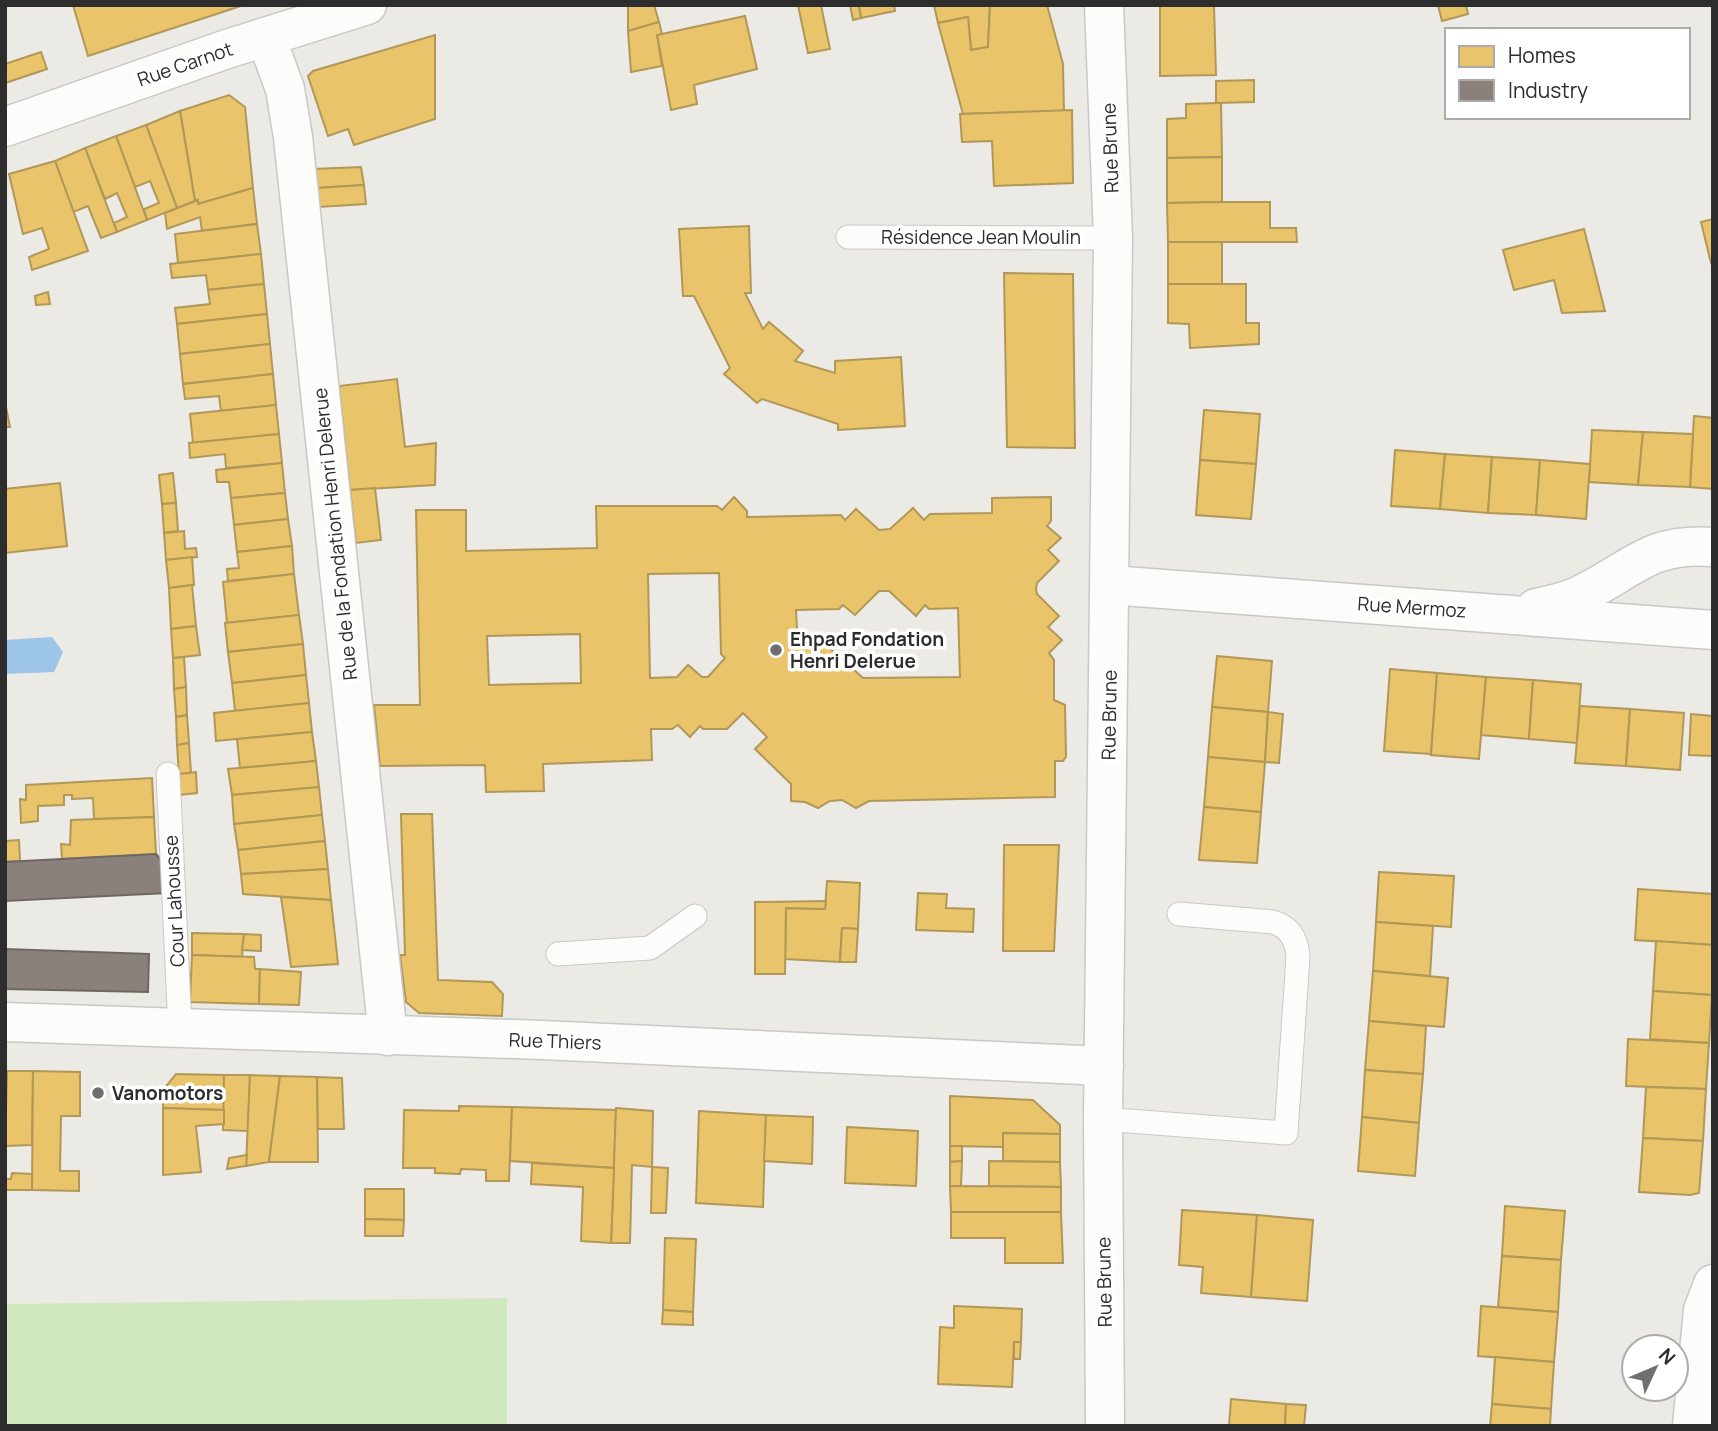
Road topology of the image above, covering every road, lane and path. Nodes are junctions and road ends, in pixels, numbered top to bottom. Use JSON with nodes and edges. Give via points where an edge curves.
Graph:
{"nodes":[{"id":1,"x":366,"y":5,"type":"edge"},
{"id":2,"x":1104,"y":5,"type":"edge"},
{"id":3,"x":266,"y":37,"type":"junction"},
{"id":4,"x":5,"y":127,"type":"edge"},
{"id":5,"x":848,"y":237,"type":"dead end"},
{"id":6,"x":1113,"y":238,"type":"junction"},
{"id":7,"x":1713,"y":547,"type":"edge"},
{"id":8,"x":1110,"y":585,"type":"junction"},
{"id":9,"x":1503,"y":613,"type":"junction"},
{"id":10,"x":1713,"y":630,"type":"edge"},
{"id":11,"x":168,"y":774,"type":"dead end"},
{"id":12,"x":1179,"y":914,"type":"dead end"},
{"id":13,"x":695,"y":916,"type":"dead end"},
{"id":14,"x":558,"y":954,"type":"dead end"},
{"id":15,"x":5,"y":1022,"type":"edge"},
{"id":16,"x":180,"y":1028,"type":"junction"},
{"id":17,"x":388,"y":1036,"type":"junction"},
{"id":18,"x":1104,"y":1066,"type":"junction"},
{"id":19,"x":1103,"y":1119,"type":"junction"},
{"id":20,"x":1713,"y":1284,"type":"edge"},
{"id":21,"x":1105,"y":1426,"type":"edge"},
{"id":22,"x":1692,"y":1426,"type":"edge"}],
"edges":[{"from":1,"to":3,"type":"main road","name":"Rue Carnot"},
{"from":2,"to":6,"type":"main road","name":"Rue Brune"},
{"from":3,"to":4,"type":"main road","name":"Rue Carnot"},
{"from":3,"to":17,"type":"main road","name":"Rue de la Fondation Henri Delerue","via":[[285,89],[291,124]]},
{"from":5,"to":6,"type":"lane","name":"Résidence Jean Moulin"},
{"from":6,"to":8,"type":"main road","name":"Rue Brune"},
{"from":7,"to":9,"type":"main road","via":[[1664,550],[1576,597]]},
{"from":8,"to":9,"type":"main road","name":"Rue Mermoz"},
{"from":8,"to":18,"type":"main road","name":"Rue Brune"},
{"from":9,"to":10,"type":"main road","name":"Rue Mermoz"},
{"from":11,"to":16,"type":"lane","name":"Cour Lahousse"},
{"from":12,"to":19,"type":"lane","via":[[1273,922],[1294,937],[1298,957],[1286,1133]]},
{"from":13,"to":14,"type":"lane","via":[[650,948]]},
{"from":15,"to":16,"type":"main road","name":"Rue Thiers"},
{"from":16,"to":17,"type":"main road","name":"Rue Thiers"},
{"from":17,"to":18,"type":"main road","name":"Rue Thiers"},
{"from":18,"to":19,"type":"main road","name":"Rue Brune"},
{"from":19,"to":21,"type":"main road","name":"Rue Brune"},
{"from":20,"to":22,"type":"main road","via":[[1703,1310]]}]}
